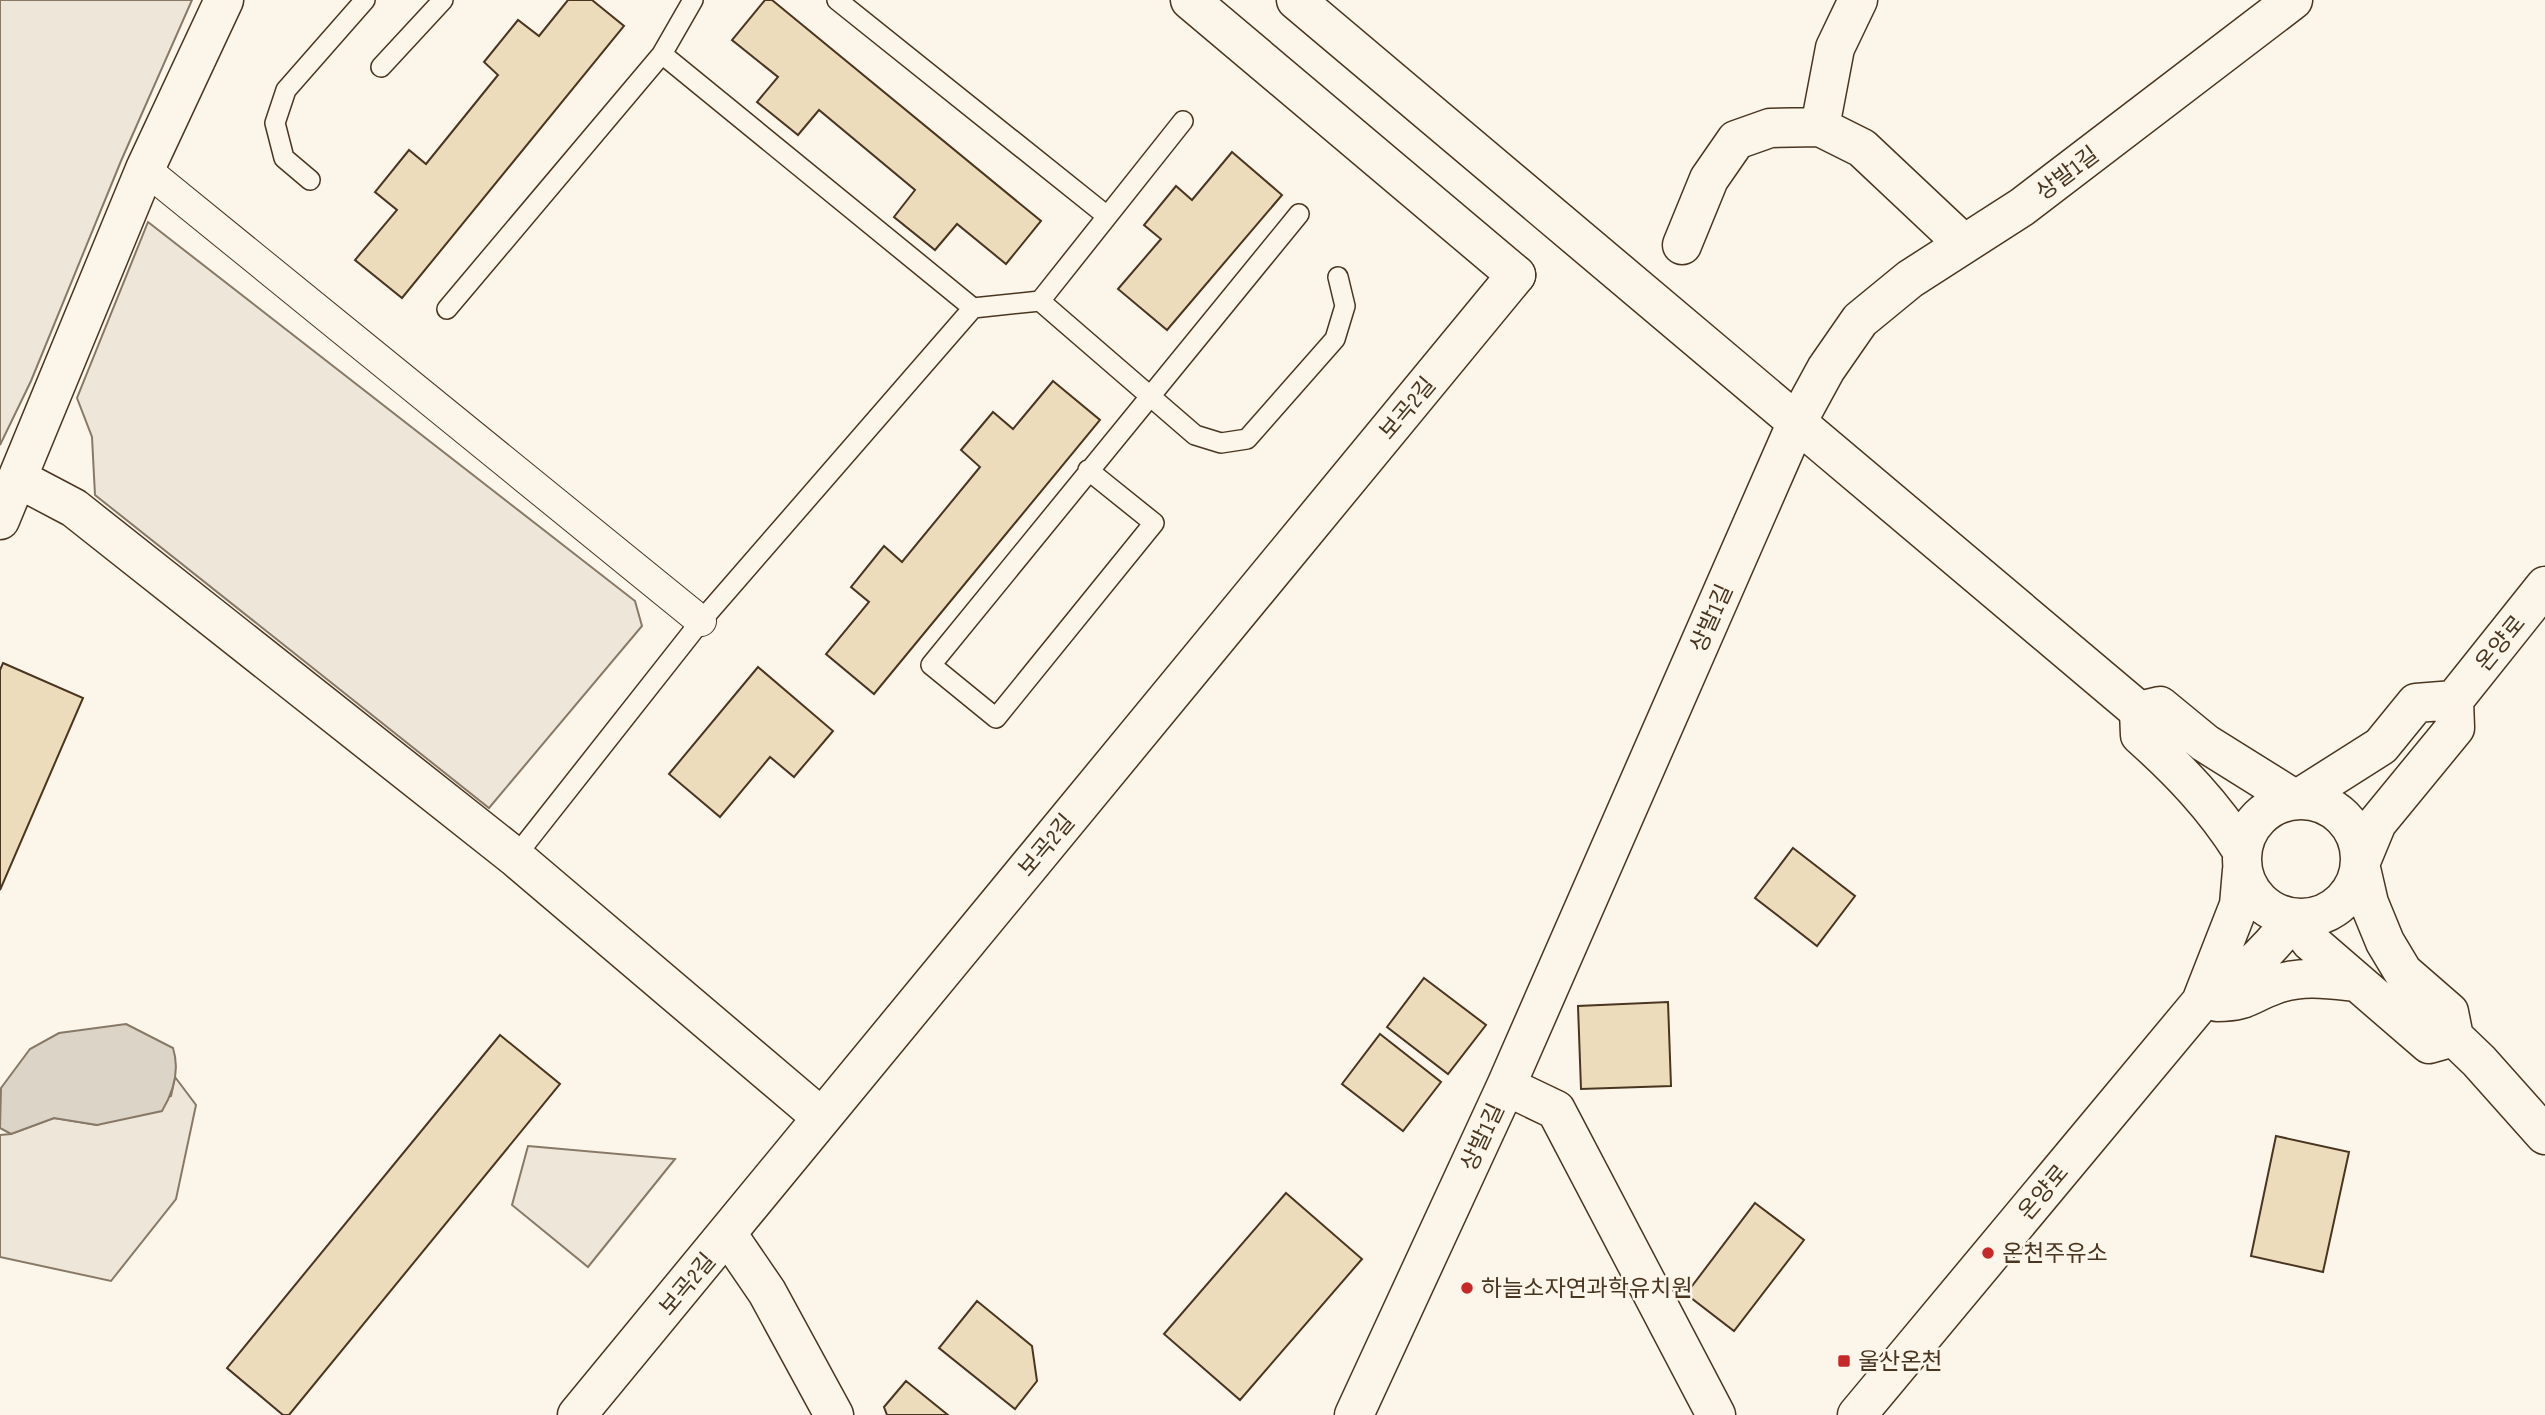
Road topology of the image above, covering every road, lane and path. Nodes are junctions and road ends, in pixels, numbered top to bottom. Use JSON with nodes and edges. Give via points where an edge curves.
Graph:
{"nodes":[{"id":1,"x":224,"y":0,"type":"edge"},
{"id":2,"x":365,"y":0,"type":"edge"},
{"id":3,"x":693,"y":0,"type":"edge"},
{"id":4,"x":836,"y":0,"type":"edge"},
{"id":5,"x":1190,"y":0,"type":"edge"},
{"id":6,"x":1296,"y":0,"type":"edge"},
{"id":7,"x":1858,"y":0,"type":"edge"},
{"id":8,"x":2293,"y":0,"type":"edge"},
{"id":9,"x":439,"y":1,"type":"edge"},
{"id":10,"x":662,"y":54,"type":"junction"},
{"id":11,"x":381,"y":67,"type":"dead end"},
{"id":12,"x":1183,"y":121,"type":"dead end"},
{"id":13,"x":1820,"y":127,"type":"junction"},
{"id":14,"x":145,"y":169,"type":"junction"},
{"id":15,"x":310,"y":180,"type":"dead end"},
{"id":16,"x":1299,"y":214,"type":"dead end"},
{"id":17,"x":1107,"y":216,"type":"junction"},
{"id":18,"x":1964,"y":244,"type":"junction"},
{"id":19,"x":1682,"y":245,"type":"dead end"},
{"id":20,"x":1338,"y":277,"type":"dead end"},
{"id":21,"x":1040,"y":300,"type":"junction"},
{"id":22,"x":447,"y":309,"type":"dead end"},
{"id":23,"x":973,"y":309,"type":"junction"},
{"id":24,"x":1149,"y":395,"type":"junction"},
{"id":25,"x":1796,"y":424,"type":"junction"},
{"id":26,"x":1088,"y":470,"type":"junction"},
{"id":27,"x":19,"y":479,"type":"junction"},
{"id":28,"x":0,"y":520,"type":"edge"},
{"id":29,"x":2545,"y":586,"type":"edge"},
{"id":30,"x":701,"y":621,"type":"junction"},
{"id":31,"x":2454,"y":700,"type":"junction"},
{"id":32,"x":2139,"y":711,"type":"junction"},
{"id":33,"x":2296,"y":800,"type":"junction"},
{"id":34,"x":515,"y":857,"type":"junction"},
{"id":35,"x":2242,"y":860,"type":"junction"},
{"id":36,"x":2360,"y":864,"type":"junction"},
{"id":37,"x":2293,"y":919,"type":"junction"},
{"id":38,"x":2356,"y":982,"type":"junction"},
{"id":39,"x":2201,"y":1002,"type":"junction"},
{"id":40,"x":2454,"y":1037,"type":"junction"},
{"id":41,"x":1506,"y":1086,"type":"junction"},
{"id":42,"x":821,"y":1117,"type":"junction"},
{"id":43,"x":2545,"y":1135,"type":"edge"},
{"id":44,"x":728,"y":1235,"type":"junction"},
{"id":45,"x":577,"y":1415,"type":"edge"},
{"id":46,"x":834,"y":1415,"type":"edge"},
{"id":47,"x":1354,"y":1415,"type":"edge"},
{"id":48,"x":1716,"y":1415,"type":"edge"},
{"id":49,"x":1857,"y":1415,"type":"edge"}],
"edges":[{"from":1,"to":14,"type":"street"},
{"from":2,"to":15,"type":"lane","via":[[286,90],[275,123],[284,158]]},
{"from":3,"to":10,"type":"lane"},
{"from":4,"to":17,"type":"lane"},
{"from":5,"to":42,"type":"street","name":"보곡2길","via":[[1516,275]]},
{"from":6,"to":25,"type":"street"},
{"from":7,"to":13,"type":"street","via":[[1835,48]]},
{"from":8,"to":18,"type":"street","name":"상발1길","via":[[2022,207]]},
{"from":9,"to":11,"type":"lane"},
{"from":10,"to":22,"type":"lane"},
{"from":10,"to":23,"type":"lane"},
{"from":12,"to":17,"type":"lane"},
{"from":13,"to":18,"type":"street","via":[[1862,148]]},
{"from":13,"to":19,"type":"street","via":[[1770,128],[1736,141],[1709,178]]},
{"from":14,"to":27,"type":"street"},
{"from":14,"to":30,"type":"street"},
{"from":16,"to":24,"type":"lane"},
{"from":17,"to":21,"type":"lane"},
{"from":18,"to":25,"type":"street","name":"상발1길","via":[[1910,279],[1860,320]]},
{"from":20,"to":24,"type":"lane","via":[[1345,306],[1335,339],[1247,439],[1221,443],[1195,435]]},
{"from":21,"to":23,"type":"lane"},
{"from":21,"to":24,"type":"lane"},
{"from":23,"to":30,"type":"lane"},
{"from":24,"to":26,"type":"lane"},
{"from":25,"to":32,"type":"street"},
{"from":25,"to":41,"type":"street","name":"상발1길"},
{"from":26,"to":26,"type":"lane","via":[[931,665],[996,718],[1154,523]]},
{"from":27,"to":28,"type":"street"},
{"from":27,"to":34,"type":"street","via":[[74,508]]},
{"from":29,"to":31,"type":"street","name":"온양로"},
{"from":30,"to":34,"type":"lane"},
{"from":31,"to":33,"type":"street","via":[[2416,703],[2381,746]]},
{"from":31,"to":36,"type":"street","via":[[2455,728],[2376,823]]},
{"from":32,"to":33,"type":"street","via":[[2160,706],[2205,743]]},
{"from":32,"to":35,"type":"street","via":[[2140,735],[2183,774],[2224,822]]},
{"from":33,"to":35,"type":"street","via":[[2276,805],[2259,817],[2247,834]]},
{"from":33,"to":36,"type":"street","via":[[2335,810],[2358,844]]},
{"from":34,"to":42,"type":"street"},
{"from":35,"to":37,"type":"street","via":[[2248,888],[2260,903]]},
{"from":35,"to":39,"type":"street","via":[[2239,905]]},
{"from":36,"to":37,"type":"street","via":[[2344,900],[2329,912]]},
{"from":36,"to":40,"type":"street","via":[[2368,903],[2385,942],[2403,972],[2449,1012]]},
{"from":37,"to":38,"type":"street","via":[[2311,942]]},
{"from":37,"to":39,"type":"street","via":[[2231,985]]},
{"from":38,"to":39,"type":"street","via":[[2311,977],[2274,985],[2241,1002]]},
{"from":38,"to":40,"type":"street","via":[[2429,1044]]},
{"from":39,"to":49,"type":"street","name":"온양로"},
{"from":40,"to":43,"type":"street"},
{"from":41,"to":47,"type":"street","name":"상발1길"},
{"from":41,"to":48,"type":"street","via":[[1556,1110]]},
{"from":42,"to":44,"type":"street","name":"보곡2길"},
{"from":44,"to":45,"type":"street","name":"보곡2길"},
{"from":44,"to":46,"type":"street","via":[[767,1292]]}]}
